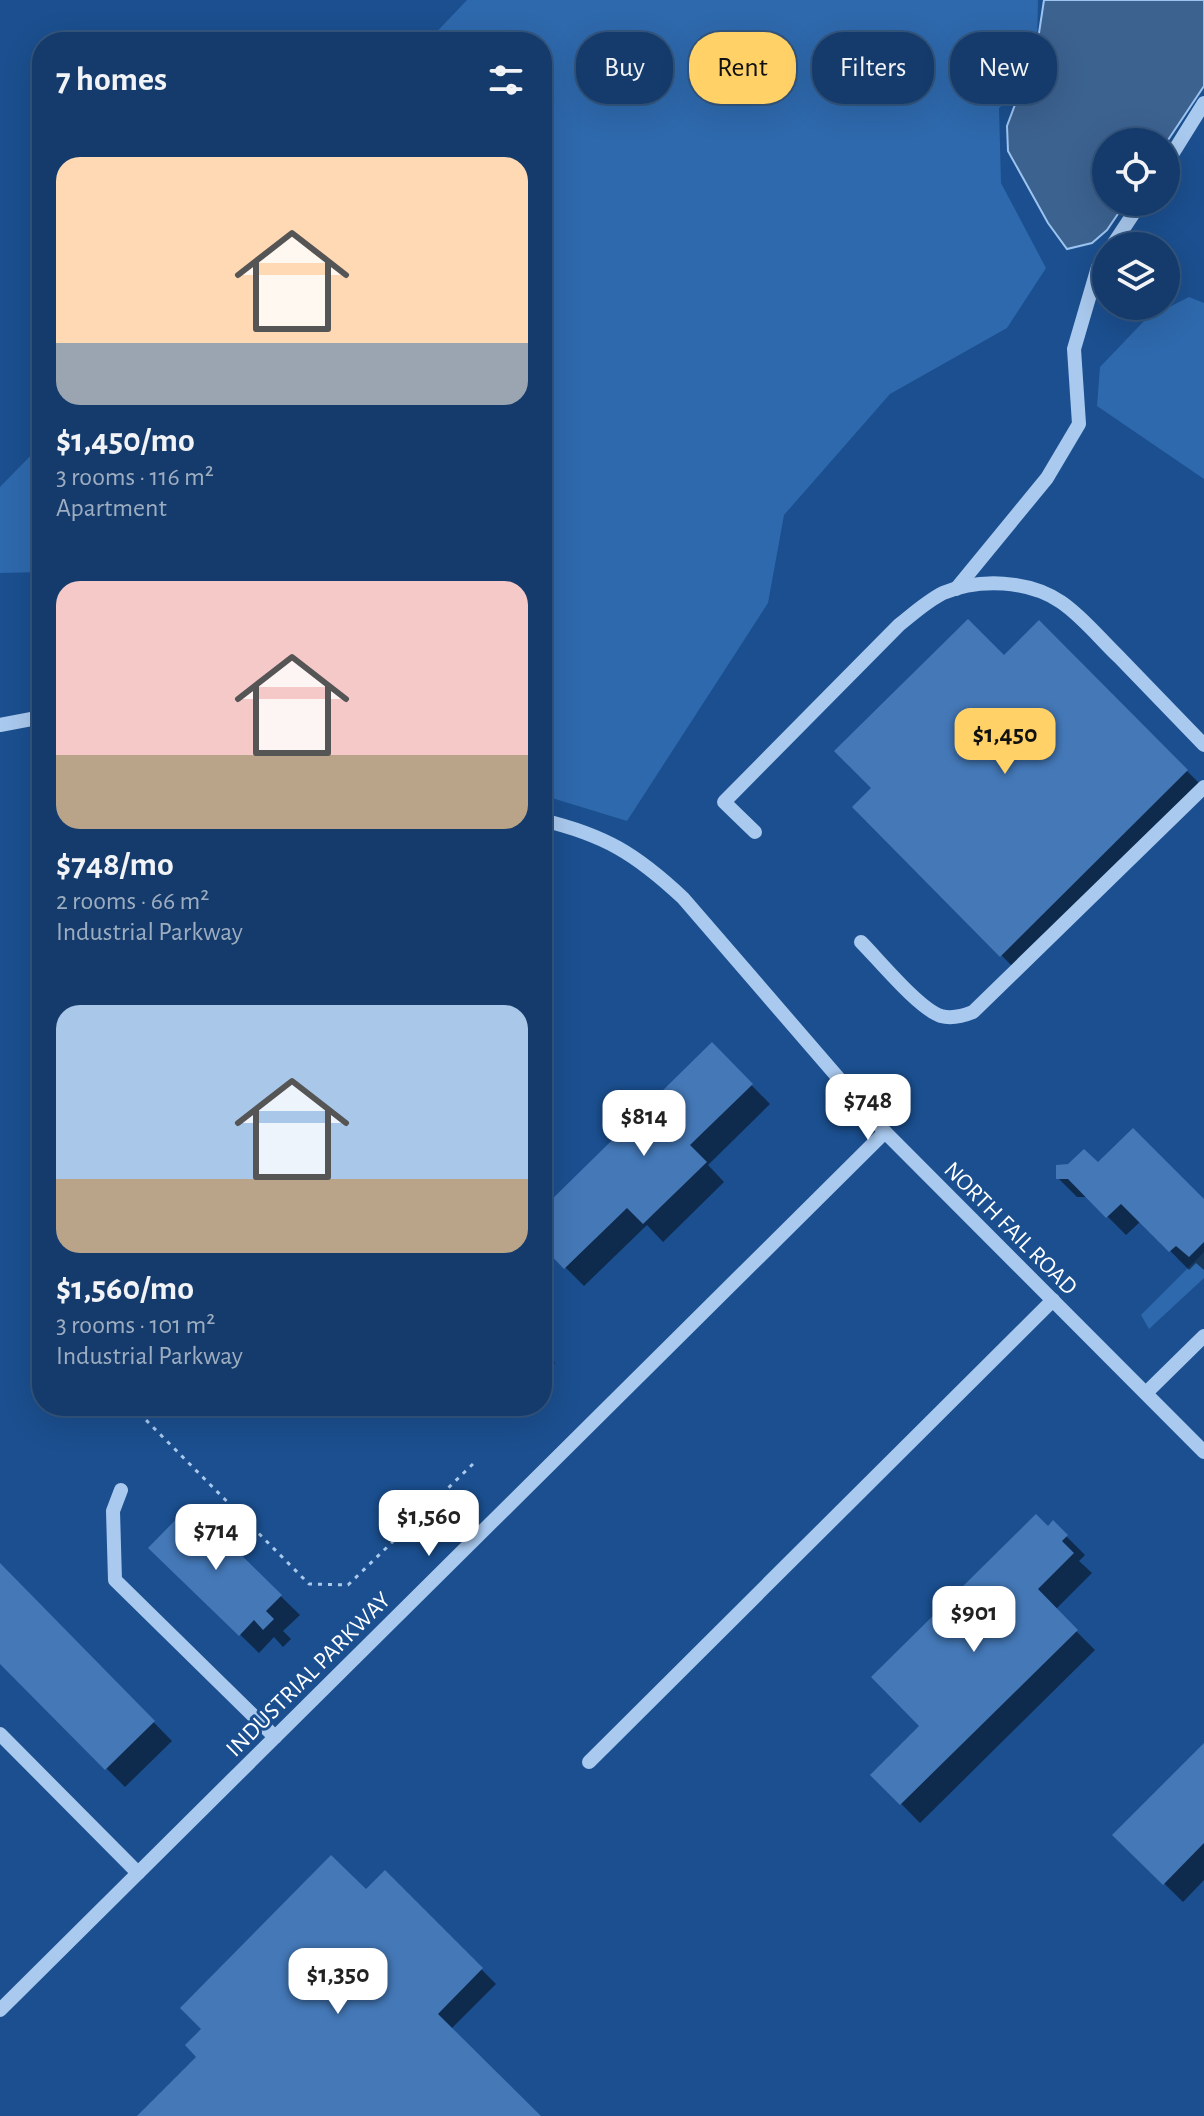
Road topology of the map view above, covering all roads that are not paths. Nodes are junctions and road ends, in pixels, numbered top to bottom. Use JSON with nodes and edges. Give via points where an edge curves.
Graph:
{"nodes":[{"id":1,"x":1204,"y":103,"type":"edge"},
{"id":2,"x":1180,"y":142,"type":"edge"},
{"id":3,"x":1092,"y":288,"type":"edge"},
{"id":4,"x":956,"y":589,"type":"junction"},
{"id":5,"x":32,"y":719,"type":"edge"},
{"id":6,"x":0,"y":725,"type":"edge"},
{"id":7,"x":1204,"y":745,"type":"edge"},
{"id":8,"x":1204,"y":787,"type":"edge"},
{"id":9,"x":552,"y":822,"type":"edge"},
{"id":10,"x":755,"y":832,"type":"dead end"},
{"id":11,"x":861,"y":942,"type":"dead end"},
{"id":12,"x":885,"y":1132,"type":"junction"},
{"id":13,"x":1053,"y":1300,"type":"junction"},
{"id":14,"x":1204,"y":1336,"type":"edge"},
{"id":15,"x":1146,"y":1393,"type":"junction"},
{"id":16,"x":1204,"y":1452,"type":"edge"},
{"id":17,"x":121,"y":1490,"type":"dead end"},
{"id":18,"x":0,"y":1734,"type":"edge"},
{"id":19,"x":275,"y":1737,"type":"junction"},
{"id":20,"x":589,"y":1762,"type":"dead end"},
{"id":21,"x":138,"y":1873,"type":"junction"},
{"id":22,"x":0,"y":2010,"type":"edge"}],
"edges":[{"from":1,"to":2,"type":"street"},
{"from":3,"to":4,"type":"street","via":[[1074,349],[1079,424],[1047,478]]},
{"from":4,"to":7,"type":"street","via":[[1009,584],[1059,601]]},
{"from":4,"to":10,"type":"street","via":[[923,605],[899,625],[724,802]]},
{"from":5,"to":6,"type":"street"},
{"from":8,"to":11,"type":"street","via":[[973,1012],[953,1017],[933,1012]]},
{"from":9,"to":12,"type":"street","name":"NORTH FAIL ROAD","via":[[616,844],[653,870]]},
{"from":12,"to":13,"type":"street","name":"NORTH FAIL ROAD"},
{"from":12,"to":19,"type":"street","name":"INDUSTRIAL PARKWAY"},
{"from":13,"to":15,"type":"street","name":"NORTH FAIL ROAD"},
{"from":13,"to":20,"type":"street"},
{"from":14,"to":15,"type":"street"},
{"from":15,"to":16,"type":"street","name":"NORTH FAIL ROAD"},
{"from":17,"to":19,"type":"street","via":[[113,1511],[115,1580]]},
{"from":18,"to":21,"type":"street"},
{"from":19,"to":21,"type":"street","name":"INDUSTRIAL PARKWAY"},
{"from":21,"to":22,"type":"street","name":"INDUSTRIAL PARKWAY"}]}
